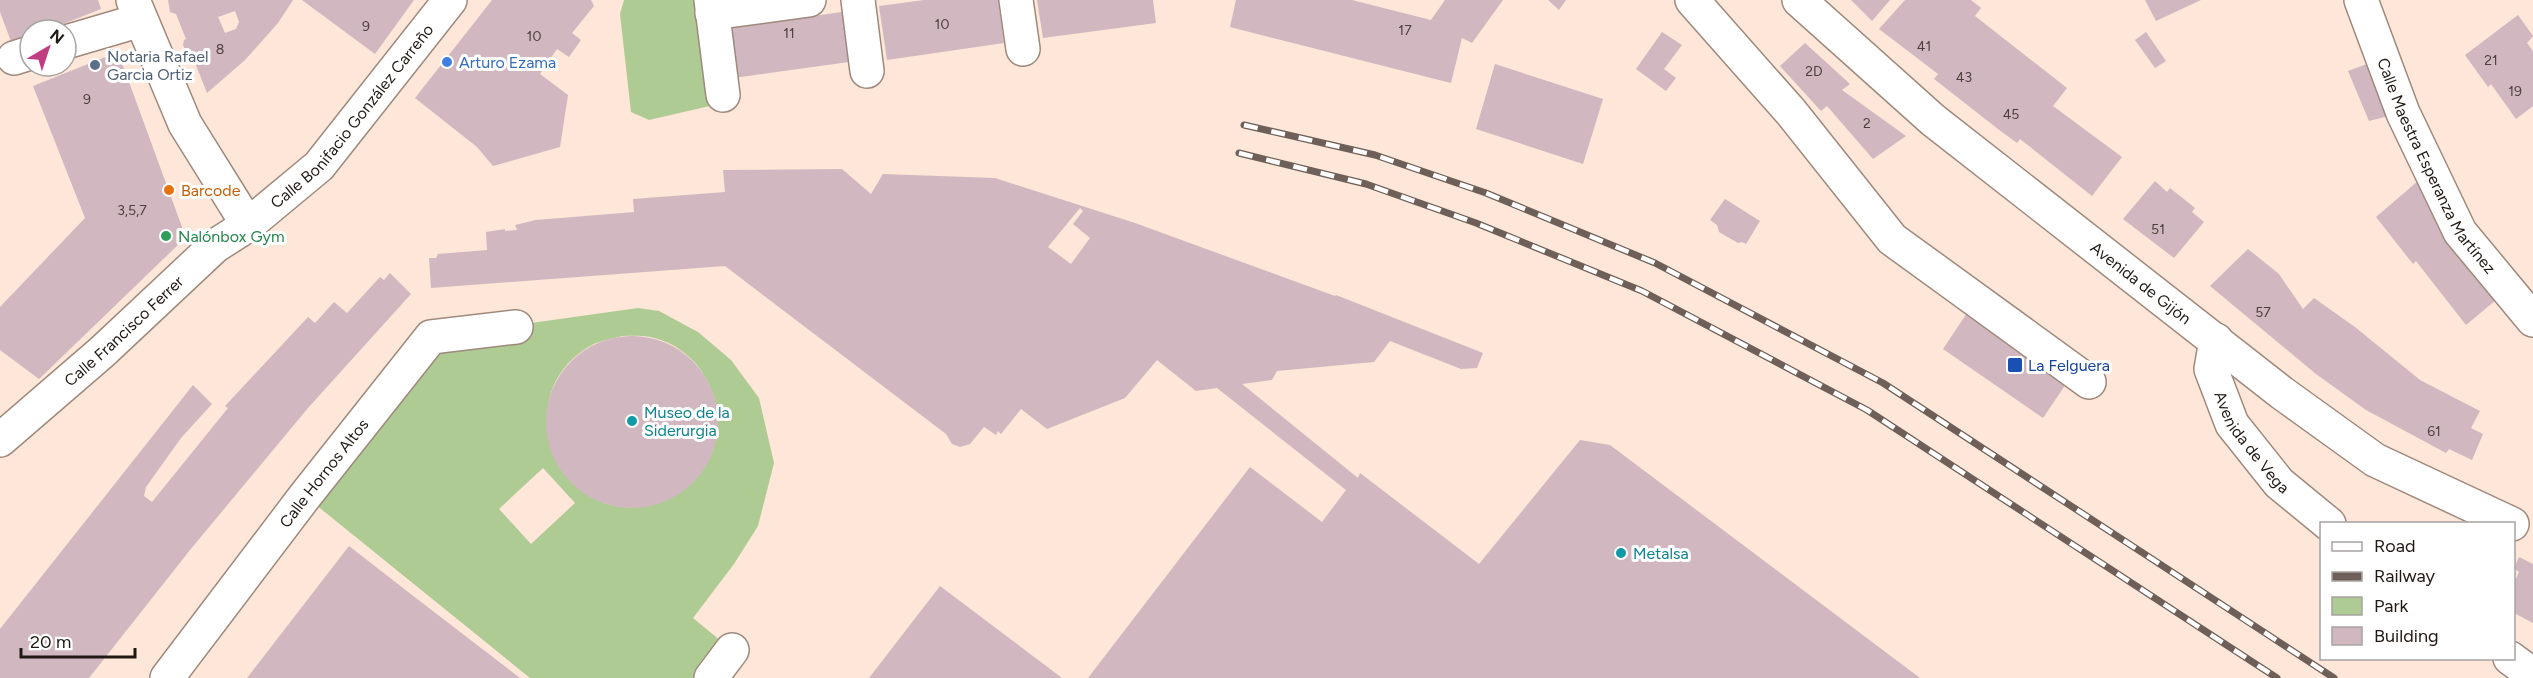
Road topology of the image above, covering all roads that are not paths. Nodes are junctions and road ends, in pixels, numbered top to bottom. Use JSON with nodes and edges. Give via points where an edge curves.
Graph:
{"nodes":[{"id":1,"x":450,"y":0,"type":"edge"},
{"id":2,"x":809,"y":0,"type":"edge"},
{"id":3,"x":858,"y":0,"type":"edge"},
{"id":4,"x":1016,"y":0,"type":"edge"},
{"id":5,"x":1692,"y":0,"type":"edge"},
{"id":6,"x":1798,"y":0,"type":"edge"},
{"id":7,"x":2361,"y":0,"type":"edge"},
{"id":8,"x":712,"y":7,"type":"edge"},
{"id":9,"x":137,"y":10,"type":"edge"},
{"id":10,"x":78,"y":37,"type":"edge"},
{"id":11,"x":1023,"y":49,"type":"dead end"},
{"id":12,"x":867,"y":71,"type":"dead end"},
{"id":13,"x":723,"y":95,"type":"dead end"},
{"id":14,"x":248,"y":225,"type":"junction"},
{"id":15,"x":2533,"y":320,"type":"edge"},
{"id":16,"x":516,"y":327,"type":"dead end"},
{"id":17,"x":2216,"y":340,"type":"junction"},
{"id":18,"x":2089,"y":381,"type":"dead end"},
{"id":19,"x":0,"y":440,"type":"edge"},
{"id":20,"x":2327,"y":522,"type":"edge"},
{"id":21,"x":2509,"y":522,"type":"edge"},
{"id":22,"x":2515,"y":525,"type":"edge"},
{"id":23,"x":2533,"y":533,"type":"edge"},
{"id":24,"x":732,"y":650,"type":"dead end"},
{"id":25,"x":2513,"y":660,"type":"edge"},
{"id":26,"x":2533,"y":675,"type":"edge"},
{"id":27,"x":167,"y":678,"type":"edge"},
{"id":28,"x":711,"y":678,"type":"edge"}],
"edges":[{"from":1,"to":14,"type":"street","name":"Calle Bonifacio González Carreño","via":[[319,166]]},
{"from":2,"to":8,"type":"street"},
{"from":3,"to":12,"type":"street"},
{"from":4,"to":11,"type":"street"},
{"from":5,"to":18,"type":"street","via":[[1791,112],[1892,239]]},
{"from":6,"to":17,"type":"street","name":"Avenida de Gijón","via":[[1933,120]]},
{"from":7,"to":15,"type":"street","name":"Calle Maestra Esperanza Martínez","via":[[2403,113],[2460,232]]},
{"from":8,"to":13,"type":"street"},
{"from":9,"to":10,"type":"street"},
{"from":9,"to":14,"type":"street","via":[[185,124]]},
{"from":14,"to":19,"type":"street","name":"Calle Francisco Ferrer","via":[[215,246]]},
{"from":16,"to":27,"type":"street","name":"Calle Hornos Altos","via":[[431,337]]},
{"from":17,"to":20,"type":"street","name":"Avenida de Vega","via":[[2211,369],[2232,424],[2279,483]]},
{"from":17,"to":21,"type":"street","name":"Avenida de Gijón","via":[[2375,460]]},
{"from":22,"to":23,"type":"street","name":"Avenida de Gijón"},
{"from":24,"to":28,"type":"street"},
{"from":25,"to":26,"type":"street"}]}
